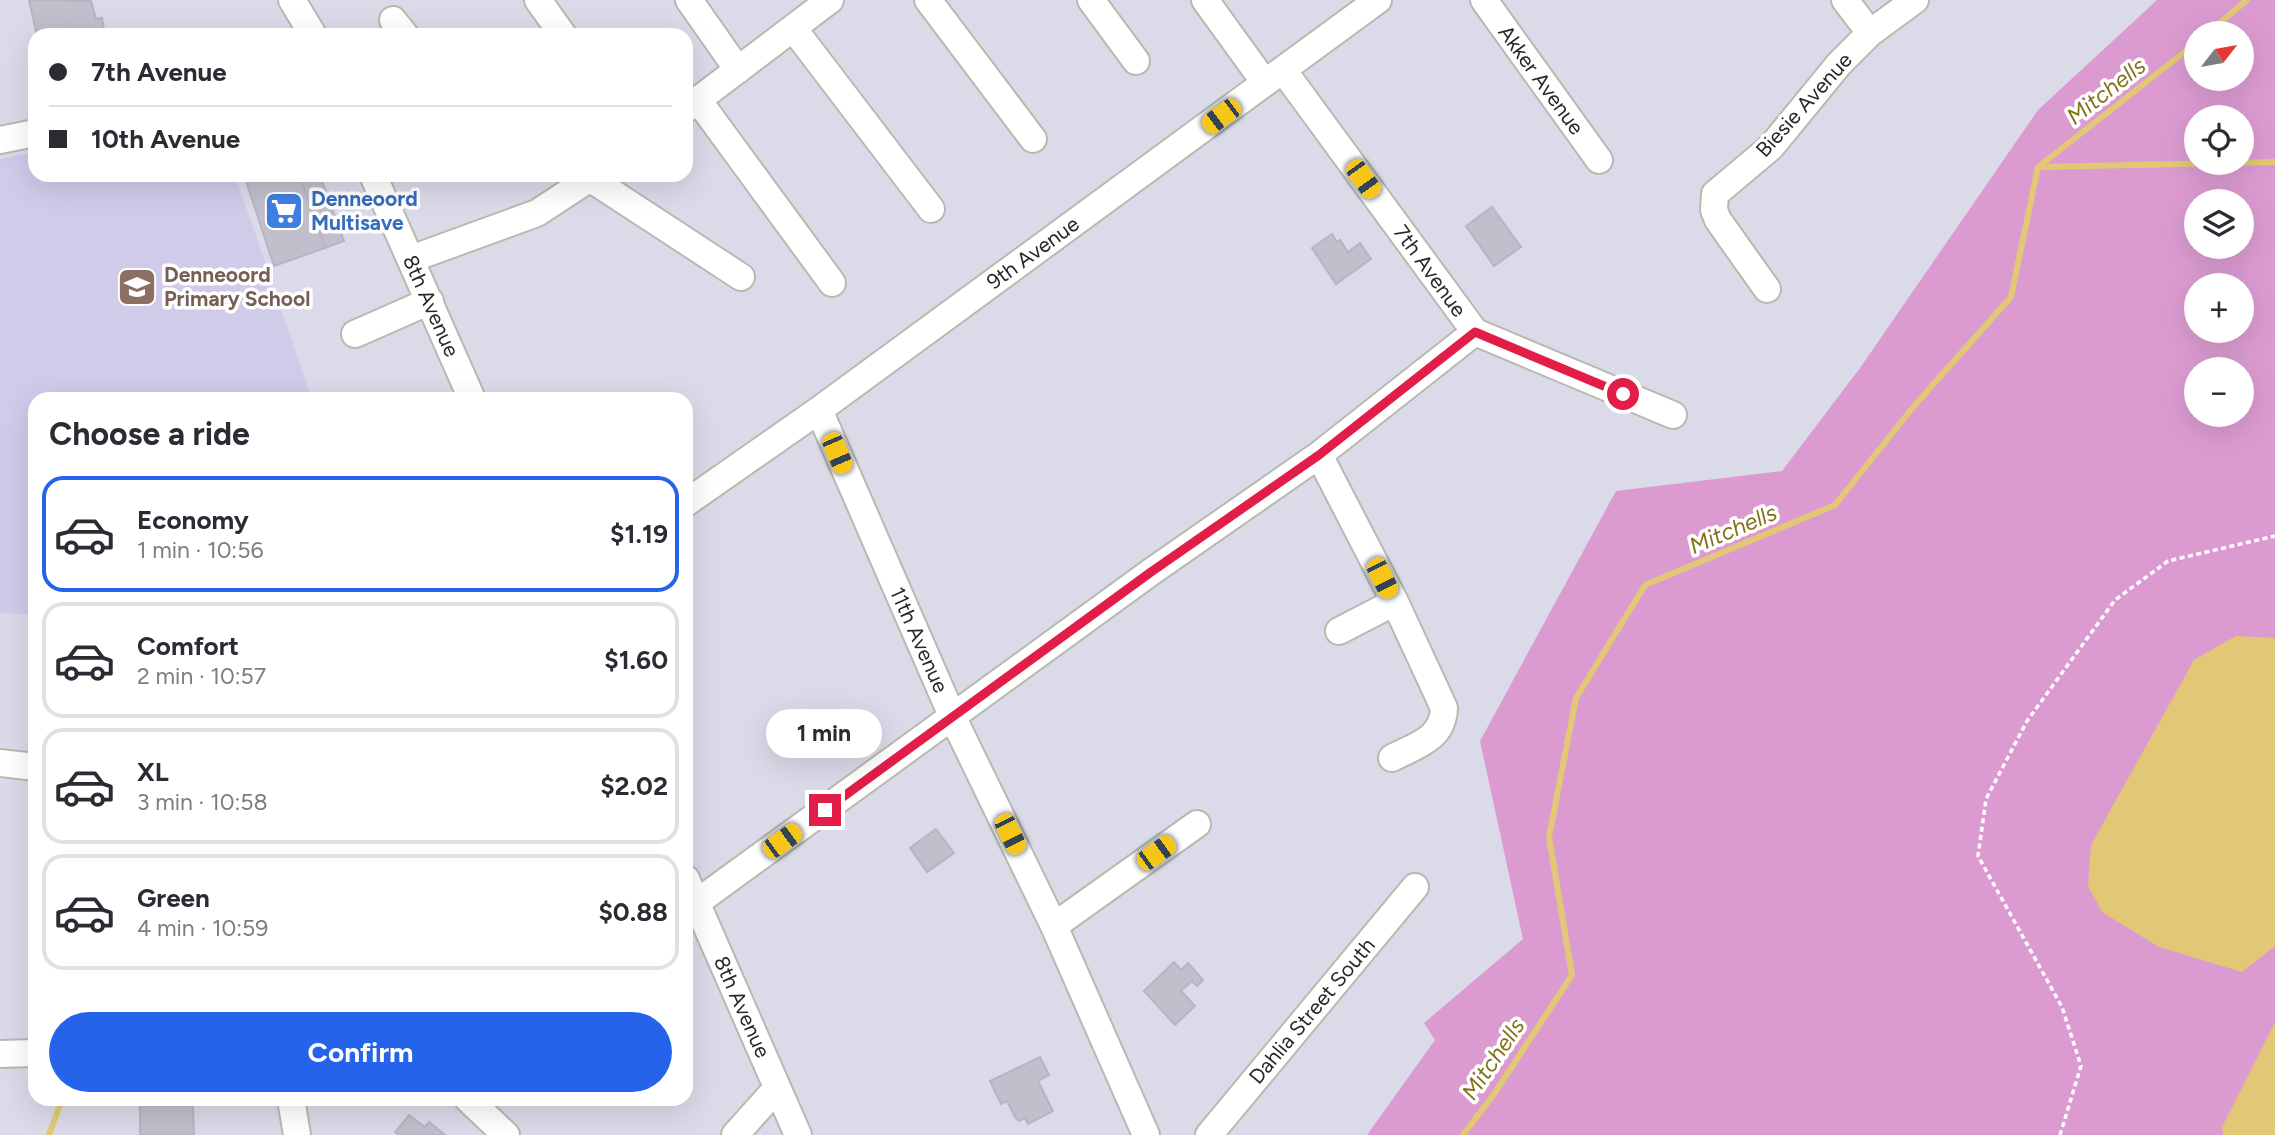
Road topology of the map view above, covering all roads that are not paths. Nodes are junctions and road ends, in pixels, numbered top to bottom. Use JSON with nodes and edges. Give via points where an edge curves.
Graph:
{"nodes":[{"id":1,"x":538,"y":0,"type":"edge"},
{"id":2,"x":689,"y":0,"type":"edge"},
{"id":3,"x":830,"y":0,"type":"edge"},
{"id":4,"x":928,"y":0,"type":"edge"},
{"id":5,"x":1091,"y":0,"type":"edge"},
{"id":6,"x":1205,"y":0,"type":"edge"},
{"id":7,"x":1378,"y":0,"type":"edge"},
{"id":8,"x":1484,"y":0,"type":"edge"},
{"id":9,"x":1845,"y":0,"type":"edge"},
{"id":10,"x":1915,"y":0,"type":"edge"},
{"id":11,"x":292,"y":2,"type":"edge"},
{"id":12,"x":298,"y":28,"type":"edge"},
{"id":13,"x":309,"y":28,"type":"edge"},
{"id":14,"x":558,"y":28,"type":"edge"},
{"id":15,"x":793,"y":28,"type":"junction"},
{"id":16,"x":1870,"y":33,"type":"junction"},
{"id":17,"x":1136,"y":61,"type":"dead end"},
{"id":18,"x":738,"y":70,"type":"junction"},
{"id":19,"x":1274,"y":77,"type":"junction"},
{"id":20,"x":693,"y":104,"type":"edge"},
{"id":21,"x":693,"y":106,"type":"edge"},
{"id":22,"x":28,"y":134,"type":"edge"},
{"id":23,"x":1033,"y":139,"type":"dead end"},
{"id":24,"x":0,"y":140,"type":"edge"},
{"id":25,"x":1599,"y":160,"type":"dead end"},
{"id":26,"x":376,"y":182,"type":"edge"},
{"id":27,"x":581,"y":182,"type":"edge"},
{"id":28,"x":599,"y":182,"type":"edge"},
{"id":29,"x":931,"y":209,"type":"dead end"},
{"id":30,"x":411,"y":259,"type":"junction"},
{"id":31,"x":741,"y":277,"type":"dead end"},
{"id":32,"x":832,"y":284,"type":"dead end"},
{"id":33,"x":1768,"y":289,"type":"dead end"},
{"id":34,"x":430,"y":301,"type":"junction"},
{"id":35,"x":1475,"y":332,"type":"junction"},
{"id":36,"x":354,"y":333,"type":"dead end"},
{"id":37,"x":469,"y":392,"type":"edge"},
{"id":38,"x":819,"y":410,"type":"junction"},
{"id":39,"x":1673,"y":415,"type":"dead end"},
{"id":40,"x":1319,"y":455,"type":"junction"},
{"id":41,"x":693,"y":498,"type":"edge"},
{"id":42,"x":1395,"y":602,"type":"junction"},
{"id":43,"x":1339,"y":631,"type":"dead end"},
{"id":44,"x":953,"y":718,"type":"junction"},
{"id":45,"x":1392,"y":758,"type":"dead end"},
{"id":46,"x":0,"y":763,"type":"edge"},
{"id":47,"x":28,"y":766,"type":"edge"},
{"id":48,"x":1196,"y":824,"type":"dead end"},
{"id":49,"x":1415,"y":887,"type":"dead end"},
{"id":50,"x":693,"y":890,"type":"edge"},
{"id":51,"x":693,"y":896,"type":"edge"},
{"id":52,"x":1054,"y":926,"type":"junction"},
{"id":53,"x":28,"y":1053,"type":"edge"},
{"id":54,"x":0,"y":1054,"type":"edge"},
{"id":55,"x":777,"y":1088,"type":"junction"},
{"id":56,"x":292,"y":1106,"type":"edge"},
{"id":57,"x":475,"y":1106,"type":"edge"},
{"id":58,"x":297,"y":1135,"type":"edge"},
{"id":59,"x":506,"y":1135,"type":"edge"},
{"id":60,"x":736,"y":1135,"type":"edge"},
{"id":61,"x":798,"y":1135,"type":"edge"},
{"id":62,"x":1146,"y":1135,"type":"edge"},
{"id":63,"x":1209,"y":1135,"type":"edge"}],
"edges":[{"from":1,"to":14,"type":"street"},
{"from":2,"to":18,"type":"street"},
{"from":3,"to":15,"type":"street"},
{"from":4,"to":23,"type":"street"},
{"from":5,"to":17,"type":"street"},
{"from":6,"to":19,"type":"street","name":"7th Avenue"},
{"from":7,"to":19,"type":"street","name":"9th Avenue"},
{"from":8,"to":25,"type":"street","name":"Akker Avenue"},
{"from":9,"to":16,"type":"street"},
{"from":10,"to":16,"type":"street","name":"Biesie Avenue"},
{"from":11,"to":12,"type":"street"},
{"from":11,"to":13,"type":"street"},
{"from":15,"to":18,"type":"street"},
{"from":15,"to":29,"type":"street"},
{"from":16,"to":33,"type":"street","name":"Biesie Avenue","via":[[1771,147],[1713,198],[1718,220]]},
{"from":18,"to":20,"type":"street"},
{"from":19,"to":35,"type":"street","name":"7th Avenue"},
{"from":19,"to":38,"type":"street","name":"9th Avenue"},
{"from":21,"to":32,"type":"street"},
{"from":22,"to":24,"type":"street"},
{"from":26,"to":30,"type":"street","name":"8th Avenue"},
{"from":27,"to":30,"type":"street","via":[[537,213]]},
{"from":28,"to":31,"type":"street"},
{"from":30,"to":34,"type":"street","name":"8th Avenue"},
{"from":34,"to":36,"type":"street"},
{"from":34,"to":37,"type":"street","name":"8th Avenue"},
{"from":35,"to":39,"type":"street","name":"7th Avenue"},
{"from":35,"to":40,"type":"street"},
{"from":38,"to":41,"type":"street","name":"9th Avenue"},
{"from":38,"to":44,"type":"street","name":"11th Avenue"},
{"from":40,"to":42,"type":"street"},
{"from":40,"to":44,"type":"street"},
{"from":42,"to":43,"type":"street"},
{"from":42,"to":45,"type":"street","via":[[1444,708],[1444,721],[1438,732]]},
{"from":44,"to":50,"type":"street"},
{"from":44,"to":52,"type":"street","name":"11th Avenue"},
{"from":46,"to":47,"type":"street"},
{"from":48,"to":52,"type":"street"},
{"from":49,"to":63,"type":"street","name":"Dahlia Street South"},
{"from":51,"to":55,"type":"street","name":"8th Avenue"},
{"from":52,"to":62,"type":"street","name":"11th Avenue"},
{"from":53,"to":54,"type":"street"},
{"from":55,"to":60,"type":"street"},
{"from":55,"to":61,"type":"street","name":"8th Avenue"},
{"from":56,"to":58,"type":"street"},
{"from":57,"to":59,"type":"street"}]}
